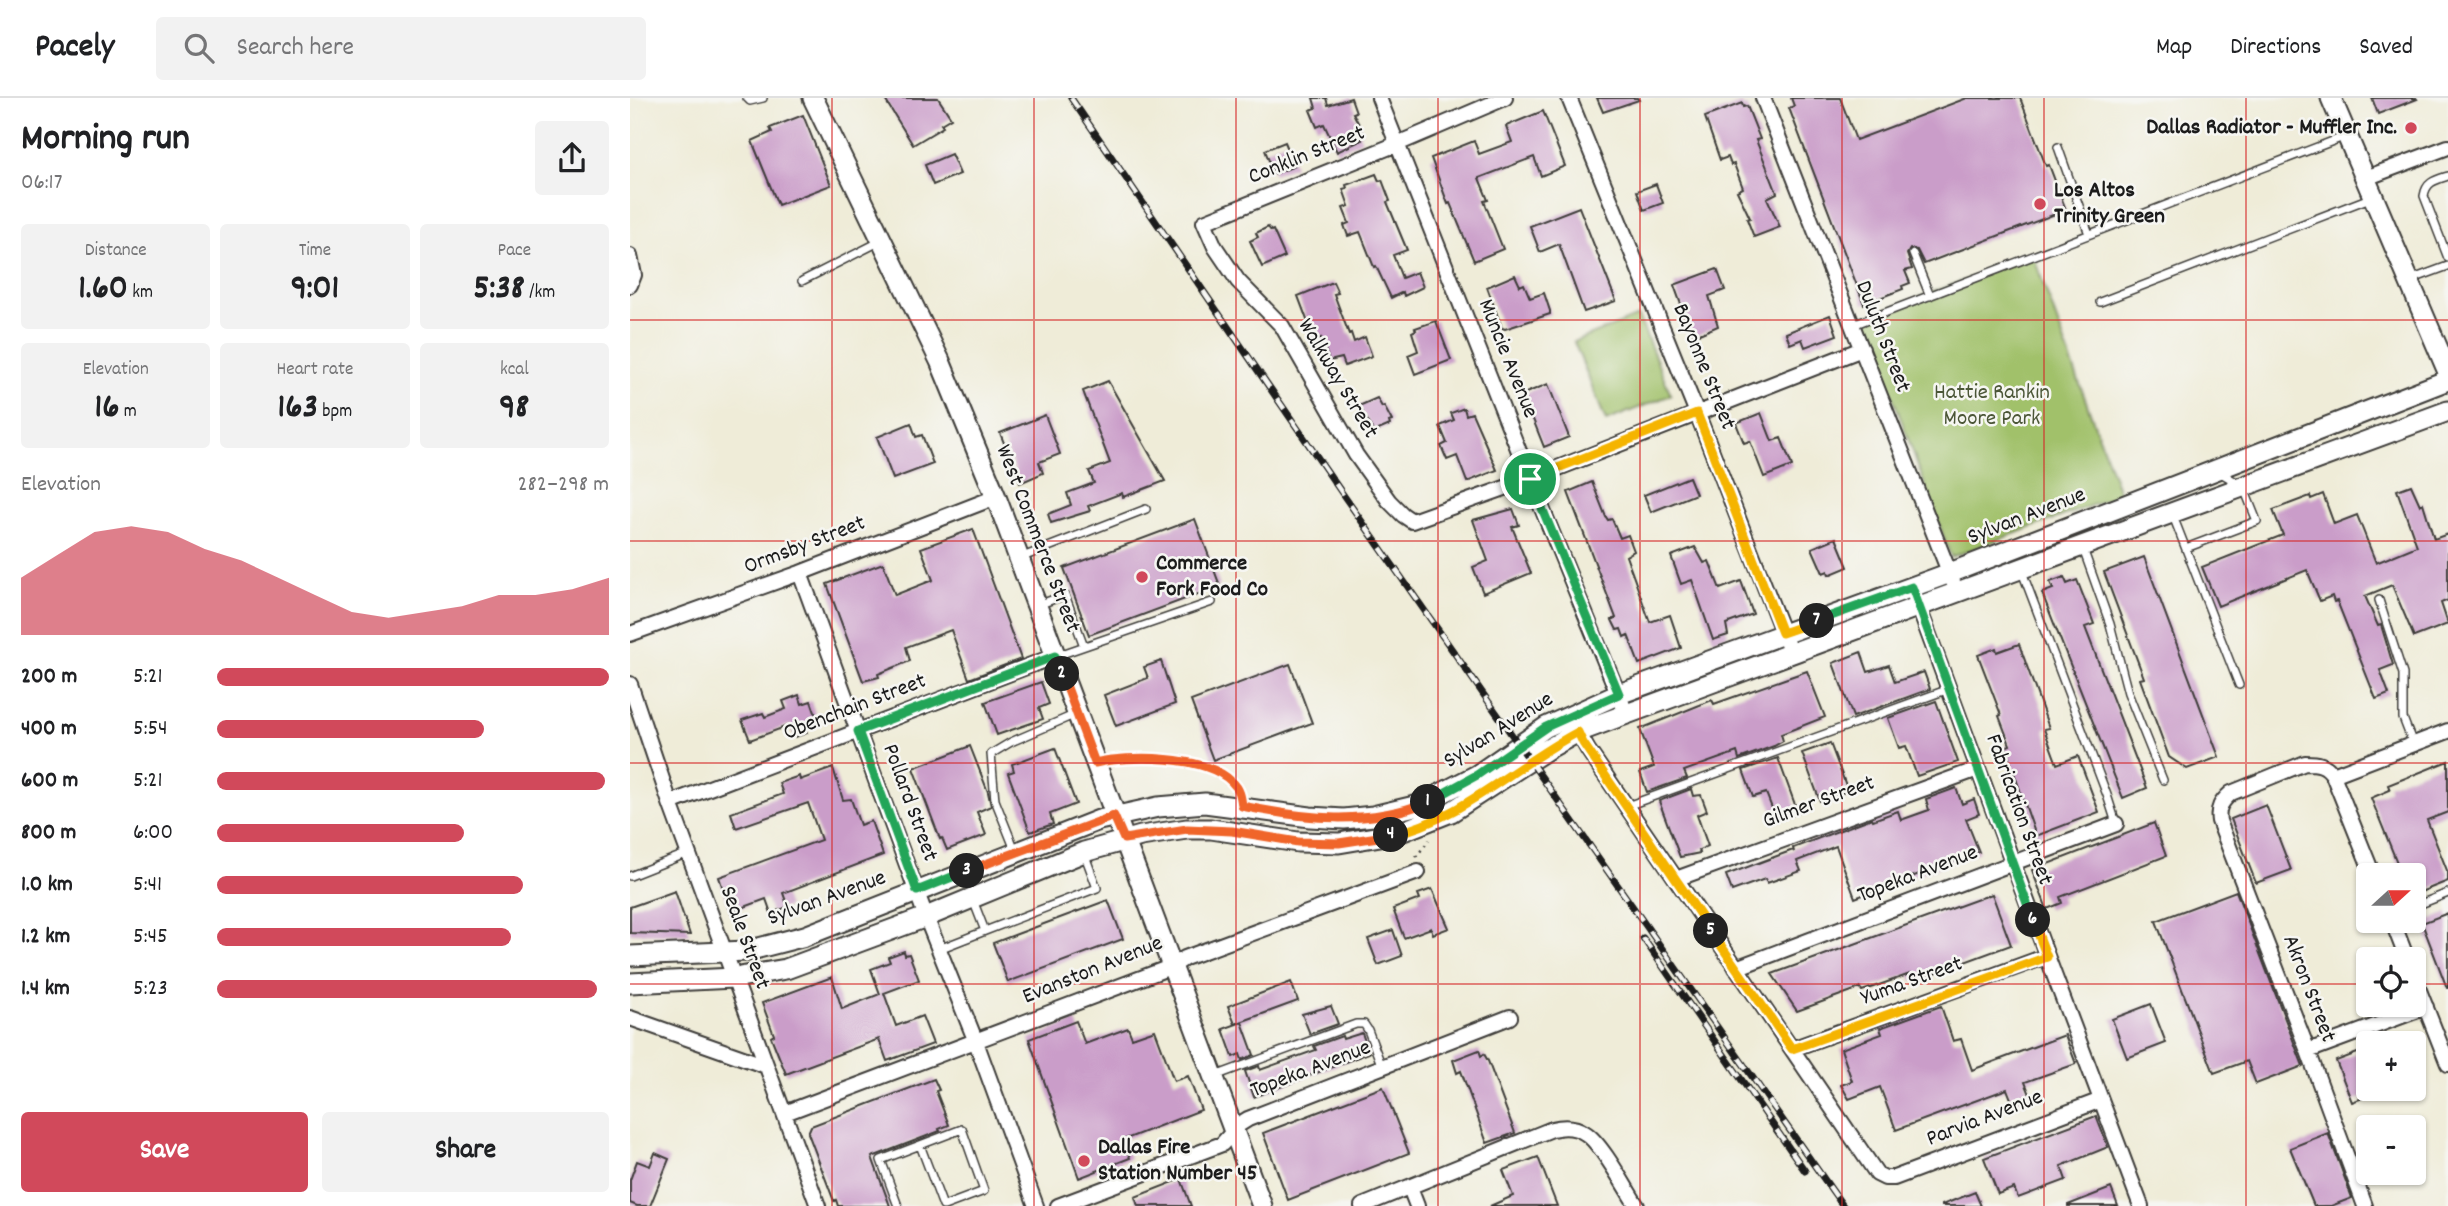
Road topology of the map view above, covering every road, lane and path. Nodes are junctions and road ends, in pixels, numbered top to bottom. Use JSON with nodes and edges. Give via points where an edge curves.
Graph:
{"nodes":[{"id":1,"x":747,"y":98,"type":"edge"},
{"id":2,"x":763,"y":98,"type":"edge"},
{"id":3,"x":813,"y":98,"type":"edge"},
{"id":4,"x":1378,"y":98,"type":"edge"},
{"id":5,"x":1505,"y":98,"type":"edge"},
{"id":6,"x":1569,"y":98,"type":"edge"},
{"id":7,"x":1763,"y":98,"type":"edge"},
{"id":8,"x":2331,"y":98,"type":"edge"},
{"id":9,"x":2347,"y":135,"type":"junction"},
{"id":10,"x":1398,"y":144,"type":"junction"},
{"id":11,"x":2058,"y":147,"type":"dead end"},
{"id":12,"x":2448,"y":147,"type":"edge"},
{"id":13,"x":2448,"y":176,"type":"edge"},
{"id":14,"x":2366,"y":178,"type":"junction"},
{"id":15,"x":2374,"y":197,"type":"junction"},
{"id":16,"x":1204,"y":222,"type":"joint"},
{"id":17,"x":2089,"y":234,"type":"junction"},
{"id":18,"x":882,"y":241,"type":"junction"},
{"id":19,"x":1913,"y":254,"type":"dead end"},
{"id":20,"x":630,"y":256,"type":"edge"},
{"id":21,"x":2448,"y":258,"type":"edge"},
{"id":22,"x":2448,"y":266,"type":"edge"},
{"id":23,"x":2409,"y":280,"type":"junction"},
{"id":24,"x":802,"y":281,"type":"dead end"},
{"id":25,"x":630,"y":285,"type":"edge"},
{"id":26,"x":1930,"y":296,"type":"junction"},
{"id":27,"x":2100,"y":302,"type":"dead end"},
{"id":28,"x":1853,"y":325,"type":"junction"},
{"id":29,"x":1862,"y":349,"type":"junction"},
{"id":30,"x":2448,"y":372,"type":"edge"},
{"id":31,"x":2448,"y":380,"type":"edge"},
{"id":32,"x":2448,"y":411,"type":"edge"},
{"id":33,"x":1697,"y":413,"type":"junction"},
{"id":34,"x":2216,"y":470,"type":"junction"},
{"id":35,"x":1530,"y":479,"type":"junction"},
{"id":36,"x":2243,"y":486,"type":"junction"},
{"id":37,"x":996,"y":497,"type":"junction"},
{"id":38,"x":1146,"y":509,"type":"dead end"},
{"id":39,"x":2172,"y":512,"type":"junction"},
{"id":40,"x":2082,"y":545,"type":"junction"},
{"id":41,"x":2186,"y":548,"type":"junction"},
{"id":42,"x":1019,"y":559,"type":"junction"},
{"id":43,"x":2021,"y":568,"type":"junction"},
{"id":44,"x":800,"y":573,"type":"junction"},
{"id":45,"x":1950,"y":573,"type":"junction"},
{"id":46,"x":1912,"y":587,"type":"junction"},
{"id":47,"x":1957,"y":593,"type":"junction"},
{"id":48,"x":2379,"y":600,"type":"dead end"},
{"id":49,"x":1212,"y":602,"type":"dead end"},
{"id":50,"x":1037,"y":606,"type":"junction"},
{"id":51,"x":1919,"y":607,"type":"junction"},
{"id":52,"x":1782,"y":633,"type":"junction"},
{"id":53,"x":630,"y":634,"type":"edge"},
{"id":54,"x":1084,"y":646,"type":"junction"},
{"id":55,"x":1791,"y":654,"type":"junction"},
{"id":56,"x":1055,"y":656,"type":"junction"},
{"id":57,"x":630,"y":684,"type":"edge"},
{"id":58,"x":2239,"y":685,"type":"dead end"},
{"id":59,"x":1949,"y":689,"type":"junction"},
{"id":60,"x":1619,"y":694,"type":"junction"},
{"id":61,"x":1626,"y":713,"type":"junction"},
{"id":62,"x":1077,"y":714,"type":"junction"},
{"id":63,"x":858,"y":731,"type":"junction"},
{"id":64,"x":1578,"y":732,"type":"junction"},
{"id":65,"x":2448,"y":732,"type":"edge"},
{"id":66,"x":2413,"y":745,"type":"junction"},
{"id":67,"x":1095,"y":763,"type":"junction"},
{"id":68,"x":1979,"y":769,"type":"junction"},
{"id":69,"x":2333,"y":775,"type":"junction"},
{"id":70,"x":2163,"y":780,"type":"dead end"},
{"id":71,"x":670,"y":803,"type":"junction"},
{"id":72,"x":1242,"y":806,"type":"junction"},
{"id":73,"x":1627,"y":806,"type":"junction"},
{"id":74,"x":1114,"y":816,"type":"junction"},
{"id":75,"x":2116,"y":824,"type":"joint"},
{"id":76,"x":1432,"y":834,"type":"dead end"},
{"id":77,"x":1124,"y":839,"type":"junction"},
{"id":78,"x":1016,"y":852,"type":"junction"},
{"id":79,"x":1084,"y":852,"type":"junction"},
{"id":80,"x":689,"y":853,"type":"junction"},
{"id":81,"x":2368,"y":863,"type":"edge"},
{"id":82,"x":2013,"y":864,"type":"junction"},
{"id":83,"x":1414,"y":874,"type":"joint"},
{"id":84,"x":630,"y":876,"type":"edge"},
{"id":85,"x":1675,"y":879,"type":"junction"},
{"id":86,"x":917,"y":891,"type":"junction"},
{"id":87,"x":2448,"y":893,"type":"edge"},
{"id":88,"x":972,"y":899,"type":"junction"},
{"id":89,"x":2426,"y":902,"type":"edge"},
{"id":90,"x":926,"y":917,"type":"junction"},
{"id":91,"x":985,"y":931,"type":"junction"},
{"id":92,"x":939,"y":949,"type":"junction"},
{"id":93,"x":725,"y":952,"type":"junction"},
{"id":94,"x":630,"y":956,"type":"edge"},
{"id":95,"x":2047,"y":957,"type":"junction"},
{"id":96,"x":1173,"y":966,"type":"junction"},
{"id":97,"x":1736,"y":968,"type":"junction"},
{"id":98,"x":734,"y":978,"type":"junction"},
{"id":99,"x":630,"y":983,"type":"edge"},
{"id":100,"x":2426,"y":1007,"type":"edge"},
{"id":101,"x":1510,"y":1017,"type":"dead end"},
{"id":102,"x":2399,"y":1017,"type":"edge"},
{"id":103,"x":630,"y":1018,"type":"edge"},
{"id":104,"x":976,"y":1042,"type":"junction"},
{"id":105,"x":1792,"y":1049,"type":"junction"},
{"id":106,"x":2308,"y":1051,"type":"junction"},
{"id":107,"x":2448,"y":1064,"type":"edge"},
{"id":108,"x":766,"y":1066,"type":"junction"},
{"id":109,"x":1382,"y":1067,"type":"junction"},
{"id":110,"x":1214,"y":1076,"type":"junction"},
{"id":111,"x":2101,"y":1100,"type":"junction"},
{"id":112,"x":785,"y":1113,"type":"junction"},
{"id":113,"x":1234,"y":1130,"type":"junction"},
{"id":114,"x":920,"y":1145,"type":"junction"},
{"id":115,"x":1410,"y":1188,"type":"junction"},
{"id":116,"x":818,"y":1206,"type":"edge"},
{"id":117,"x":898,"y":1206,"type":"edge"},
{"id":118,"x":944,"y":1206,"type":"edge"},
{"id":119,"x":1037,"y":1206,"type":"edge"},
{"id":120,"x":1058,"y":1206,"type":"edge"},
{"id":121,"x":1262,"y":1206,"type":"edge"},
{"id":122,"x":1362,"y":1206,"type":"edge"},
{"id":123,"x":1417,"y":1206,"type":"edge"},
{"id":124,"x":1637,"y":1206,"type":"edge"},
{"id":125,"x":2141,"y":1206,"type":"edge"},
{"id":126,"x":2365,"y":1206,"type":"edge"}],
"edges":[{"from":1,"to":2,"type":"lane"},
{"from":3,"to":18,"type":"main road","name":"West Commerce Street"},
{"from":4,"to":10,"type":"street","name":"Muncie Avenue"},
{"from":5,"to":10,"type":"street","name":"Conklin Street"},
{"from":6,"to":33,"type":"street","name":"Bayonne Street"},
{"from":7,"to":28,"type":"street","name":"Duluth Street"},
{"from":8,"to":9,"type":"main road"},
{"from":9,"to":14,"type":"main road"},
{"from":9,"to":17,"type":"lane"},
{"from":10,"to":16,"type":"street","name":"Conklin Street"},
{"from":10,"to":35,"type":"street","name":"Muncie Avenue"},
{"from":11,"to":17,"type":"lane"},
{"from":12,"to":14,"type":"street"},
{"from":13,"to":21,"type":"lane","via":[[2430,182],[2424,197]]},
{"from":14,"to":15,"type":"main road"},
{"from":15,"to":23,"type":"main road"},
{"from":15,"to":27,"type":"lane"},
{"from":16,"to":35,"type":"street","name":"Walkway Street","via":[[1238,281],[1282,326],[1356,455],[1402,515],[1412,521]]},
{"from":17,"to":26,"type":"lane"},
{"from":18,"to":24,"type":"lane"},
{"from":18,"to":37,"type":"main road","name":"West Commerce Street","via":[[940,360]]},
{"from":19,"to":26,"type":"lane"},
{"from":20,"to":25,"type":"street","via":[[634,275]]},
{"from":22,"to":23,"type":"lane"},
{"from":23,"to":30,"type":"main road"},
{"from":26,"to":28,"type":"lane"},
{"from":28,"to":29,"type":"street","name":"Duluth Street"},
{"from":29,"to":33,"type":"street"},
{"from":29,"to":45,"type":"street","name":"Duluth Street"},
{"from":31,"to":34,"type":"main road","name":"Sylvan Avenue"},
{"from":32,"to":36,"type":"main road","name":"Sylvan Avenue"},
{"from":33,"to":35,"type":"street"},
{"from":33,"to":52,"type":"street","name":"Bayonne Street"},
{"from":34,"to":36,"type":"lane"},
{"from":34,"to":45,"type":"main road","name":"Sylvan Avenue"},
{"from":35,"to":60,"type":"street","name":"Muncie Avenue"},
{"from":36,"to":39,"type":"main road","name":"Sylvan Avenue"},
{"from":36,"to":41,"type":"lane","via":[[2257,521]]},
{"from":37,"to":42,"type":"main road","name":"West Commerce Street"},
{"from":37,"to":44,"type":"street","name":"Ormsby Street"},
{"from":38,"to":42,"type":"lane"},
{"from":39,"to":40,"type":"main road","name":"Sylvan Avenue"},
{"from":39,"to":41,"type":"lane"},
{"from":40,"to":43,"type":"main road","name":"Sylvan Avenue"},
{"from":40,"to":70,"type":"lane","via":[[2128,692]]},
{"from":41,"to":58,"type":"lane"},
{"from":42,"to":50,"type":"main road","name":"West Commerce Street"},
{"from":43,"to":47,"type":"main road","name":"Sylvan Avenue"},
{"from":43,"to":75,"type":"lane"},
{"from":44,"to":53,"type":"street","name":"Ormsby Street"},
{"from":44,"to":63,"type":"street","name":"Pollard Street"},
{"from":45,"to":46,"type":"main road","name":"Sylvan Avenue"},
{"from":45,"to":47,"type":"street","name":"Duluth Street"},
{"from":46,"to":51,"type":"street","name":"Fabrication Street"},
{"from":46,"to":52,"type":"main road","name":"Sylvan Avenue"},
{"from":47,"to":51,"type":"main road","name":"Sylvan Avenue"},
{"from":48,"to":66,"type":"lane","via":[[2403,674],[2403,718]]},
{"from":49,"to":54,"type":"lane"},
{"from":50,"to":54,"type":"lane","via":[[1065,595]]},
{"from":50,"to":56,"type":"main road","name":"West Commerce Street"},
{"from":51,"to":55,"type":"main road","name":"Sylvan Avenue"},
{"from":51,"to":59,"type":"street","name":"Fabrication Street"},
{"from":52,"to":55,"type":"street","name":"Bayonne Street"},
{"from":52,"to":60,"type":"main road","name":"Sylvan Avenue"},
{"from":54,"to":56,"type":"lane"},
{"from":55,"to":61,"type":"main road","name":"Sylvan Avenue"},
{"from":56,"to":62,"type":"main road","name":"West Commerce Street"},
{"from":56,"to":63,"type":"street","name":"Obenchain Street"},
{"from":57,"to":71,"type":"street","name":"Seale Street"},
{"from":59,"to":68,"type":"street","name":"Fabrication Street"},
{"from":59,"to":73,"type":"lane"},
{"from":60,"to":61,"type":"street","name":"Muncie Avenue"},
{"from":60,"to":72,"type":"main road","name":"Sylvan Avenue","via":[[1546,727],[1477,775],[1419,805],[1344,819]]},
{"from":61,"to":64,"type":"main road","name":"Sylvan Avenue"},
{"from":62,"to":67,"type":"main road","name":"West Commerce Street"},
{"from":62,"to":78,"type":"lane","via":[[991,754],[995,800]]},
{"from":63,"to":71,"type":"street","name":"Obenchain Street"},
{"from":63,"to":86,"type":"street","name":"Pollard Street"},
{"from":64,"to":73,"type":"street"},
{"from":64,"to":77,"type":"main road","name":"Sylvan Avenue","via":[[1451,812],[1398,833],[1339,843],[1187,829]]},
{"from":65,"to":66,"type":"street"},
{"from":66,"to":69,"type":"street"},
{"from":67,"to":72,"type":"lane","via":[[1152,758],[1214,770],[1234,783]]},
{"from":67,"to":74,"type":"main road","name":"West Commerce Street"},
{"from":68,"to":82,"type":"street","name":"Fabrication Street"},
{"from":68,"to":85,"type":"street","name":"Gilmer Street"},
{"from":69,"to":81,"type":"street"},
{"from":69,"to":106,"type":"street","name":"Akron Street","via":[[2328,767],[2305,763],[2231,793],[2217,811]]},
{"from":71,"to":80,"type":"street","name":"Seale Street"},
{"from":72,"to":74,"type":"main road","name":"Sylvan Avenue","via":[[1180,804]]},
{"from":73,"to":85,"type":"street"},
{"from":74,"to":77,"type":"main road","name":"West Commerce Street"},
{"from":74,"to":78,"type":"main road","name":"Sylvan Avenue"},
{"from":75,"to":82,"type":"street","name":"Topeka Avenue"},
{"from":76,"to":83,"type":"path","via":[[1409,866]]},
{"from":77,"to":79,"type":"main road","name":"Sylvan Avenue"},
{"from":77,"to":96,"type":"main road","name":"West Commerce Street"},
{"from":78,"to":86,"type":"main road","name":"Sylvan Avenue"},
{"from":79,"to":88,"type":"main road","name":"Sylvan Avenue"},
{"from":79,"to":91,"type":"lane","via":[[1097,888]]},
{"from":80,"to":84,"type":"lane"},
{"from":80,"to":93,"type":"street","name":"Seale Street"},
{"from":82,"to":95,"type":"street","name":"Fabrication Street"},
{"from":82,"to":97,"type":"street","name":"Topeka Avenue"},
{"from":83,"to":96,"type":"street","name":"Evanston Avenue"},
{"from":85,"to":97,"type":"street"},
{"from":86,"to":90,"type":"street","name":"Pollard Street"},
{"from":86,"to":93,"type":"main road","name":"Sylvan Avenue","via":[[805,936],[770,947]]},
{"from":87,"to":89,"type":"lane"},
{"from":88,"to":90,"type":"main road","name":"Sylvan Avenue"},
{"from":88,"to":91,"type":"lane"},
{"from":90,"to":92,"type":"street","name":"Pollard Street"},
{"from":90,"to":98,"type":"main road","name":"Sylvan Avenue","via":[[805,963]]},
{"from":91,"to":92,"type":"lane"},
{"from":92,"to":104,"type":"street","name":"Pollard Street"},
{"from":93,"to":94,"type":"main road","name":"Sylvan Avenue"},
{"from":93,"to":98,"type":"street","name":"Seale Street"},
{"from":95,"to":105,"type":"street","name":"Yuma Street"},
{"from":95,"to":111,"type":"street","name":"Fabrication Street"},
{"from":96,"to":104,"type":"street","name":"Evanston Avenue"},
{"from":96,"to":110,"type":"main road","name":"West Commerce Street"},
{"from":97,"to":105,"type":"street"},
{"from":98,"to":99,"type":"main road","name":"Sylvan Avenue"},
{"from":98,"to":108,"type":"street","name":"Seale Street"},
{"from":100,"to":107,"type":"street"},
{"from":101,"to":109,"type":"street","name":"Topeka Avenue"},
{"from":102,"to":106,"type":"street"},
{"from":103,"to":108,"type":"street"},
{"from":104,"to":112,"type":"street","name":"Evanston Avenue"},
{"from":104,"to":119,"type":"street","name":"Pollard Street"},
{"from":105,"to":111,"type":"street","name":"Parvia Avenue","via":[[1877,1174],[1885,1178]]},
{"from":106,"to":126,"type":"street","name":"Akron Street"},
{"from":108,"to":112,"type":"street","name":"Seale Street"},
{"from":109,"to":110,"type":"lane","via":[[1368,1030],[1364,1024],[1356,1024]]},
{"from":109,"to":113,"type":"street","name":"Topeka Avenue","via":[[1248,1119]]},
{"from":110,"to":113,"type":"main road","name":"West Commerce Street"},
{"from":111,"to":125,"type":"street","name":"Fabrication Street"},
{"from":112,"to":116,"type":"street","name":"Seale Street"},
{"from":113,"to":120,"type":"street","name":"Topeka Avenue","via":[[1222,1144]]},
{"from":113,"to":121,"type":"main road","name":"West Commerce Street"},
{"from":114,"to":117,"type":"lane","via":[[881,1160]]},
{"from":114,"to":118,"type":"lane"},
{"from":114,"to":118,"type":"lane","via":[[962,1129],[984,1191]]},
{"from":115,"to":122,"type":"street"},
{"from":115,"to":123,"type":"street"},
{"from":115,"to":124,"type":"street","via":[[1563,1126],[1587,1133]]}]}
